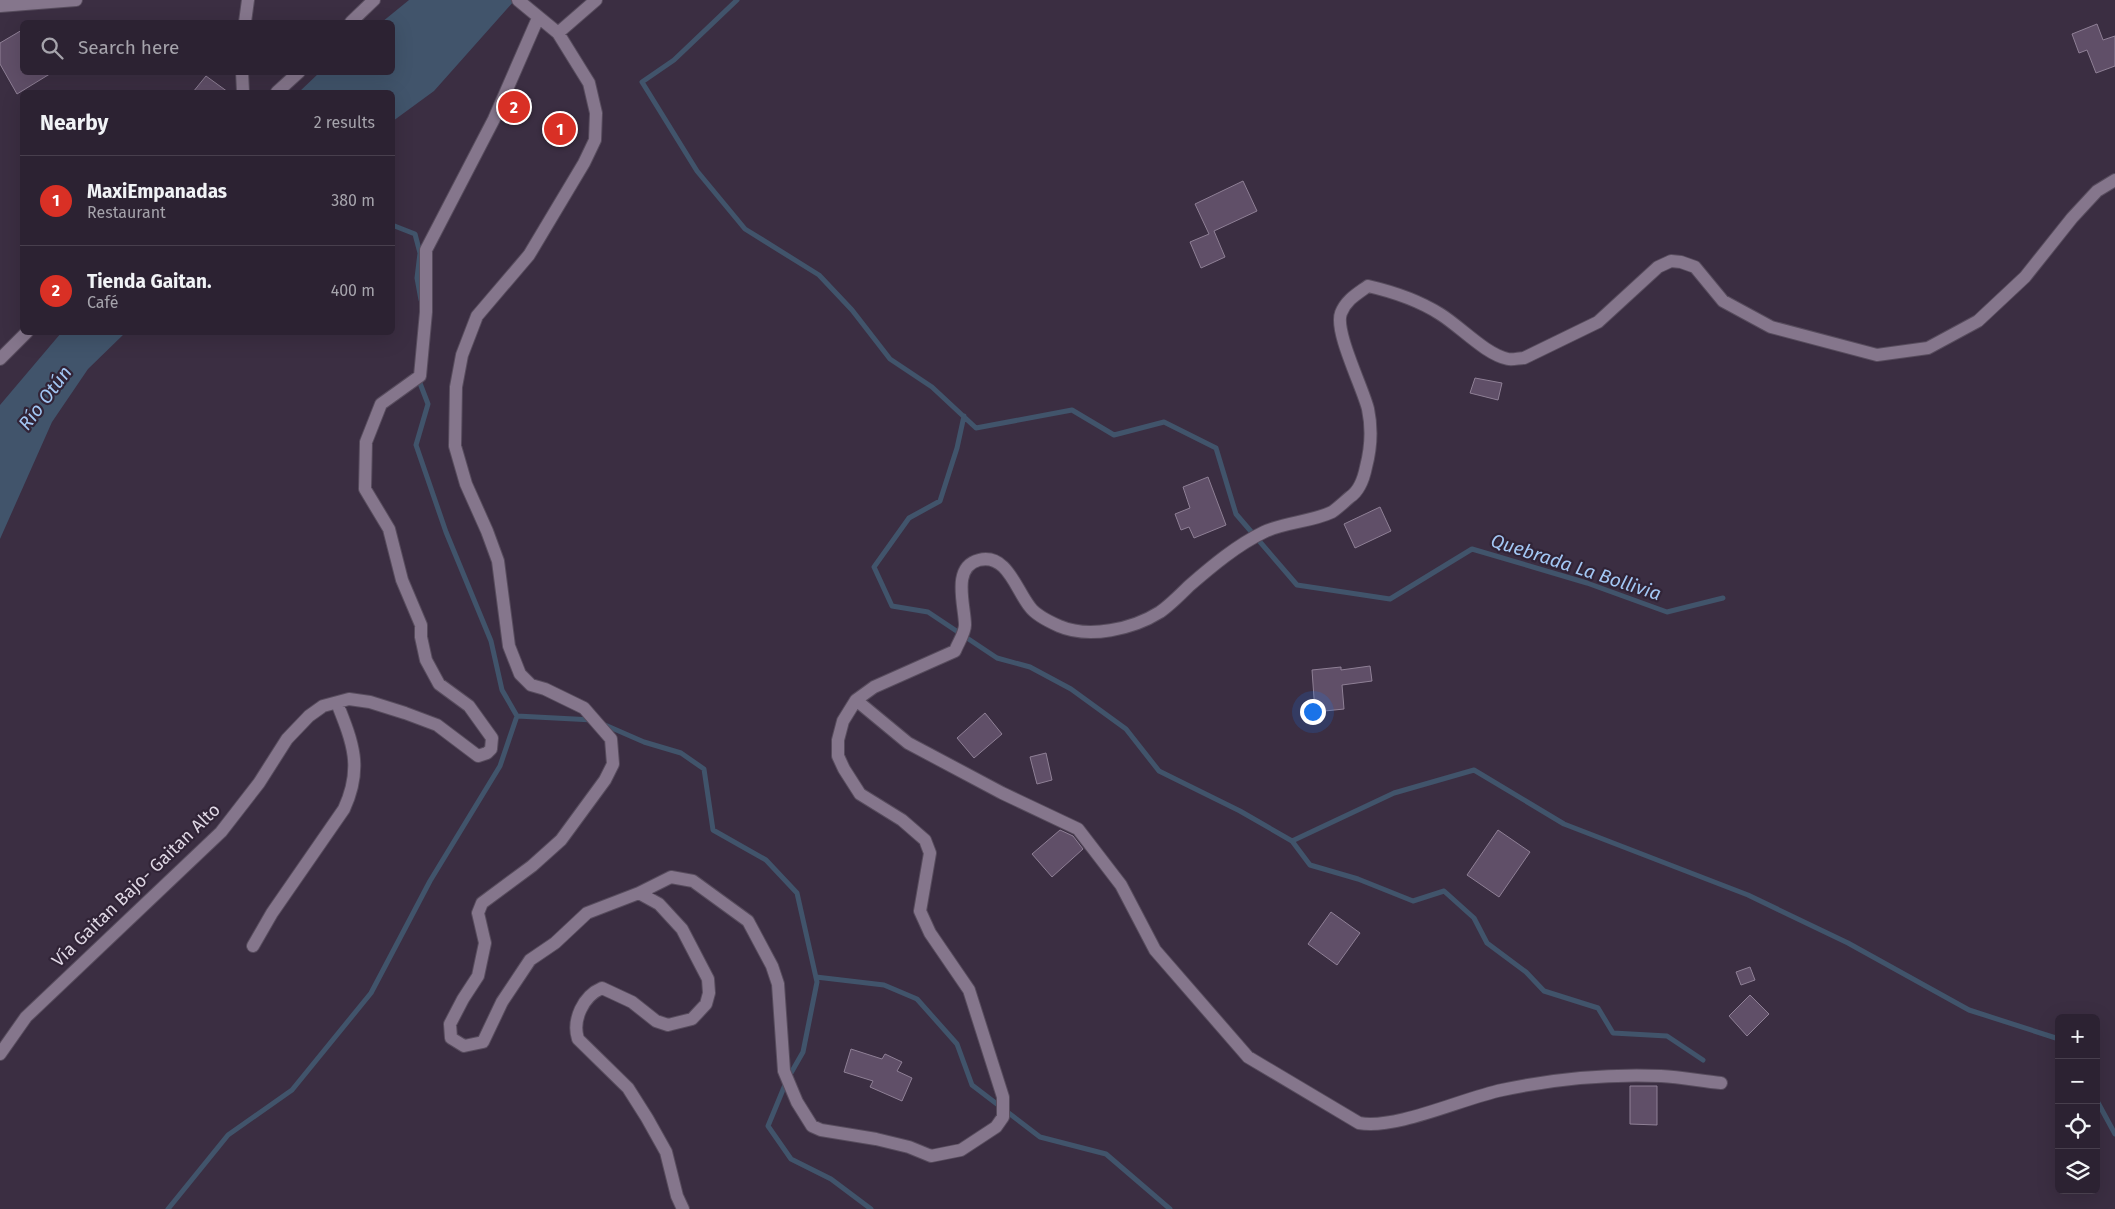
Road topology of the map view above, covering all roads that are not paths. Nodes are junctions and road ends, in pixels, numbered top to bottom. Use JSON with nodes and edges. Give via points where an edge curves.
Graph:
{"nodes":[{"id":1,"x":76,"y":0,"type":"edge"},
{"id":2,"x":248,"y":0,"type":"edge"},
{"id":3,"x":374,"y":0,"type":"edge"},
{"id":4,"x":518,"y":0,"type":"edge"},
{"id":5,"x":596,"y":0,"type":"edge"},
{"id":6,"x":0,"y":6,"type":"edge"},
{"id":7,"x":538,"y":18,"type":"junction"},
{"id":8,"x":245,"y":20,"type":"edge"},
{"id":9,"x":353,"y":20,"type":"edge"},
{"id":10,"x":558,"y":33,"type":"junction"},
{"id":11,"x":242,"y":75,"type":"edge"},
{"id":12,"x":296,"y":75,"type":"edge"},
{"id":13,"x":243,"y":90,"type":"edge"},
{"id":14,"x":279,"y":90,"type":"edge"},
{"id":15,"x":2115,"y":180,"type":"edge"},
{"id":16,"x":24,"y":335,"type":"edge"},
{"id":17,"x":0,"y":359,"type":"edge"},
{"id":18,"x":856,"y":700,"type":"junction"},
{"id":19,"x":337,"y":702,"type":"junction"},
{"id":20,"x":639,"y":893,"type":"junction"},
{"id":21,"x":253,"y":946,"type":"dead end"},
{"id":22,"x":0,"y":1054,"type":"edge"},
{"id":23,"x":1721,"y":1083,"type":"dead end"},
{"id":24,"x":683,"y":1209,"type":"edge"}],
"edges":[{"from":1,"to":6,"type":"street"},
{"from":2,"to":8,"type":"street"},
{"from":3,"to":9,"type":"street"},
{"from":4,"to":7,"type":"street"},
{"from":5,"to":10,"type":"street"},
{"from":7,"to":10,"type":"street"},
{"from":7,"to":19,"type":"street","name":"Vía Gaitan Bajo- Gaitan Alto","via":[[494,119],[426,250],[426,312],[420,376],[381,404],[366,442],[365,489],[389,529],[402,580],[421,625],[426,660],[440,684],[469,706],[492,742],[487,753],[478,756],[437,725],[370,702],[349,699]]},
{"from":10,"to":20,"type":"street","via":[[589,84],[596,113],[595,140],[529,255],[477,316],[462,355],[456,387],[455,446],[466,484],[498,561],[509,646],[520,674],[531,685],[584,708],[611,739],[613,764],[561,840],[482,903],[478,913],[485,943],[478,976],[450,1024],[451,1038],[464,1046],[484,1042],[502,1002],[530,960],[587,914]]},
{"from":11,"to":13,"type":"street"},
{"from":12,"to":14,"type":"street"},
{"from":15,"to":18,"type":"street","via":[[2097,191],[2025,277],[1978,321],[1928,348],[1877,355],[1771,326],[1723,301],[1695,267],[1681,262],[1670,261],[1658,267],[1598,322],[1524,358],[1511,360],[1498,356],[1440,314],[1416,301],[1368,286],[1350,298],[1340,314],[1341,333],[1367,407],[1369,456],[1354,494],[1332,512],[1266,531],[1206,572],[1160,612],[1133,624],[1100,632],[1080,632],[1059,626],[1030,608],[1004,568],[990,559],[979,560],[970,564],[963,578],[961,594],[966,628],[955,650],[874,687]]},
{"from":16,"to":17,"type":"street"},
{"from":18,"to":20,"type":"street","via":[[843,721],[838,756],[860,794],[902,820],[925,840],[930,853],[920,911],[930,933],[969,990],[1003,1097],[1003,1117],[996,1127],[961,1150],[931,1156],[909,1147],[812,1126],[784,1071],[778,984],[748,921],[693,881],[671,876]]},
{"from":18,"to":23,"type":"street","via":[[908,742],[1002,793],[1078,829],[1121,885],[1156,950],[1248,1057],[1359,1122],[1369,1125],[1393,1122],[1502,1090],[1596,1077],[1662,1076]]},
{"from":19,"to":21,"type":"street","via":[[355,758],[350,797]]},
{"from":19,"to":22,"type":"street","name":"Vía Gaitan Bajo- Gaitan Alto","via":[[323,706],[309,716],[287,739],[260,783],[221,832],[26,1017]]},
{"from":20,"to":24,"type":"street","via":[[659,904],[682,928],[708,979],[706,1004],[692,1019],[668,1025],[602,988],[592,992],[583,1006],[576,1031],[578,1040],[628,1088],[647,1118],[666,1152]]}]}
